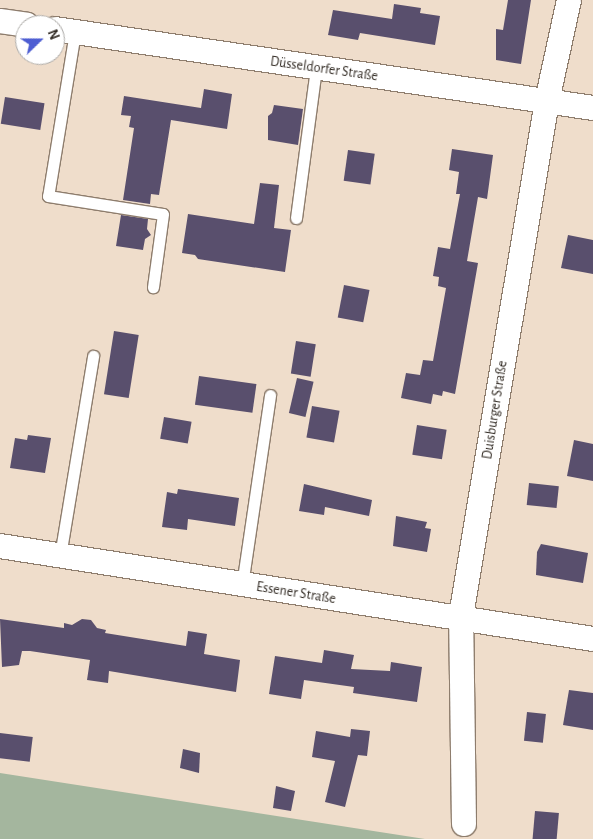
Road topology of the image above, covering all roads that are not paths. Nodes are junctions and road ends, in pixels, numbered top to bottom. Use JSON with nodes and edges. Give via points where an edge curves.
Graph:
{"nodes":[{"id":1,"x":569,"y":0,"type":"edge"},
{"id":2,"x":0,"y":21,"type":"edge"},
{"id":3,"x":15,"y":23,"type":"edge"},
{"id":4,"x":65,"y":31,"type":"edge"},
{"id":5,"x":61,"y":65,"type":"edge"},
{"id":6,"x":316,"y":68,"type":"junction"},
{"id":7,"x":547,"y":102,"type":"junction"},
{"id":8,"x":593,"y":108,"type":"edge"},
{"id":9,"x":296,"y":218,"type":"dead end"},
{"id":10,"x":153,"y":286,"type":"dead end"},
{"id":11,"x":93,"y":356,"type":"dead end"},
{"id":12,"x":270,"y":396,"type":"dead end"},
{"id":13,"x":0,"y":546,"type":"edge"},
{"id":14,"x":60,"y":556,"type":"junction"},
{"id":15,"x":242,"y":585,"type":"junction"},
{"id":16,"x":461,"y":616,"type":"junction"},
{"id":17,"x":593,"y":639,"type":"edge"},
{"id":18,"x":464,"y":824,"type":"dead end"}],
"edges":[{"from":1,"to":7,"type":"street","name":"Duisburger Straße"},
{"from":2,"to":3,"type":"street"},
{"from":4,"to":6,"type":"street","name":"Düsseldorfer Straße"},
{"from":5,"to":10,"type":"lane","via":[[48,196],[163,214]]},
{"from":6,"to":7,"type":"street","name":"Düsseldorfer Straße"},
{"from":6,"to":9,"type":"lane"},
{"from":7,"to":8,"type":"street","name":"Düsseldorfer Straße"},
{"from":7,"to":16,"type":"street","name":"Duisburger Straße"},
{"from":11,"to":14,"type":"lane"},
{"from":12,"to":15,"type":"lane"},
{"from":13,"to":14,"type":"street","name":"Essener Straße"},
{"from":14,"to":15,"type":"street","name":"Essener Straße"},
{"from":15,"to":16,"type":"street","name":"Essener Straße"},
{"from":16,"to":17,"type":"street","name":"Essener Straße","via":[[491,624]]},
{"from":16,"to":18,"type":"street","name":"Duisburger Straße"}]}
